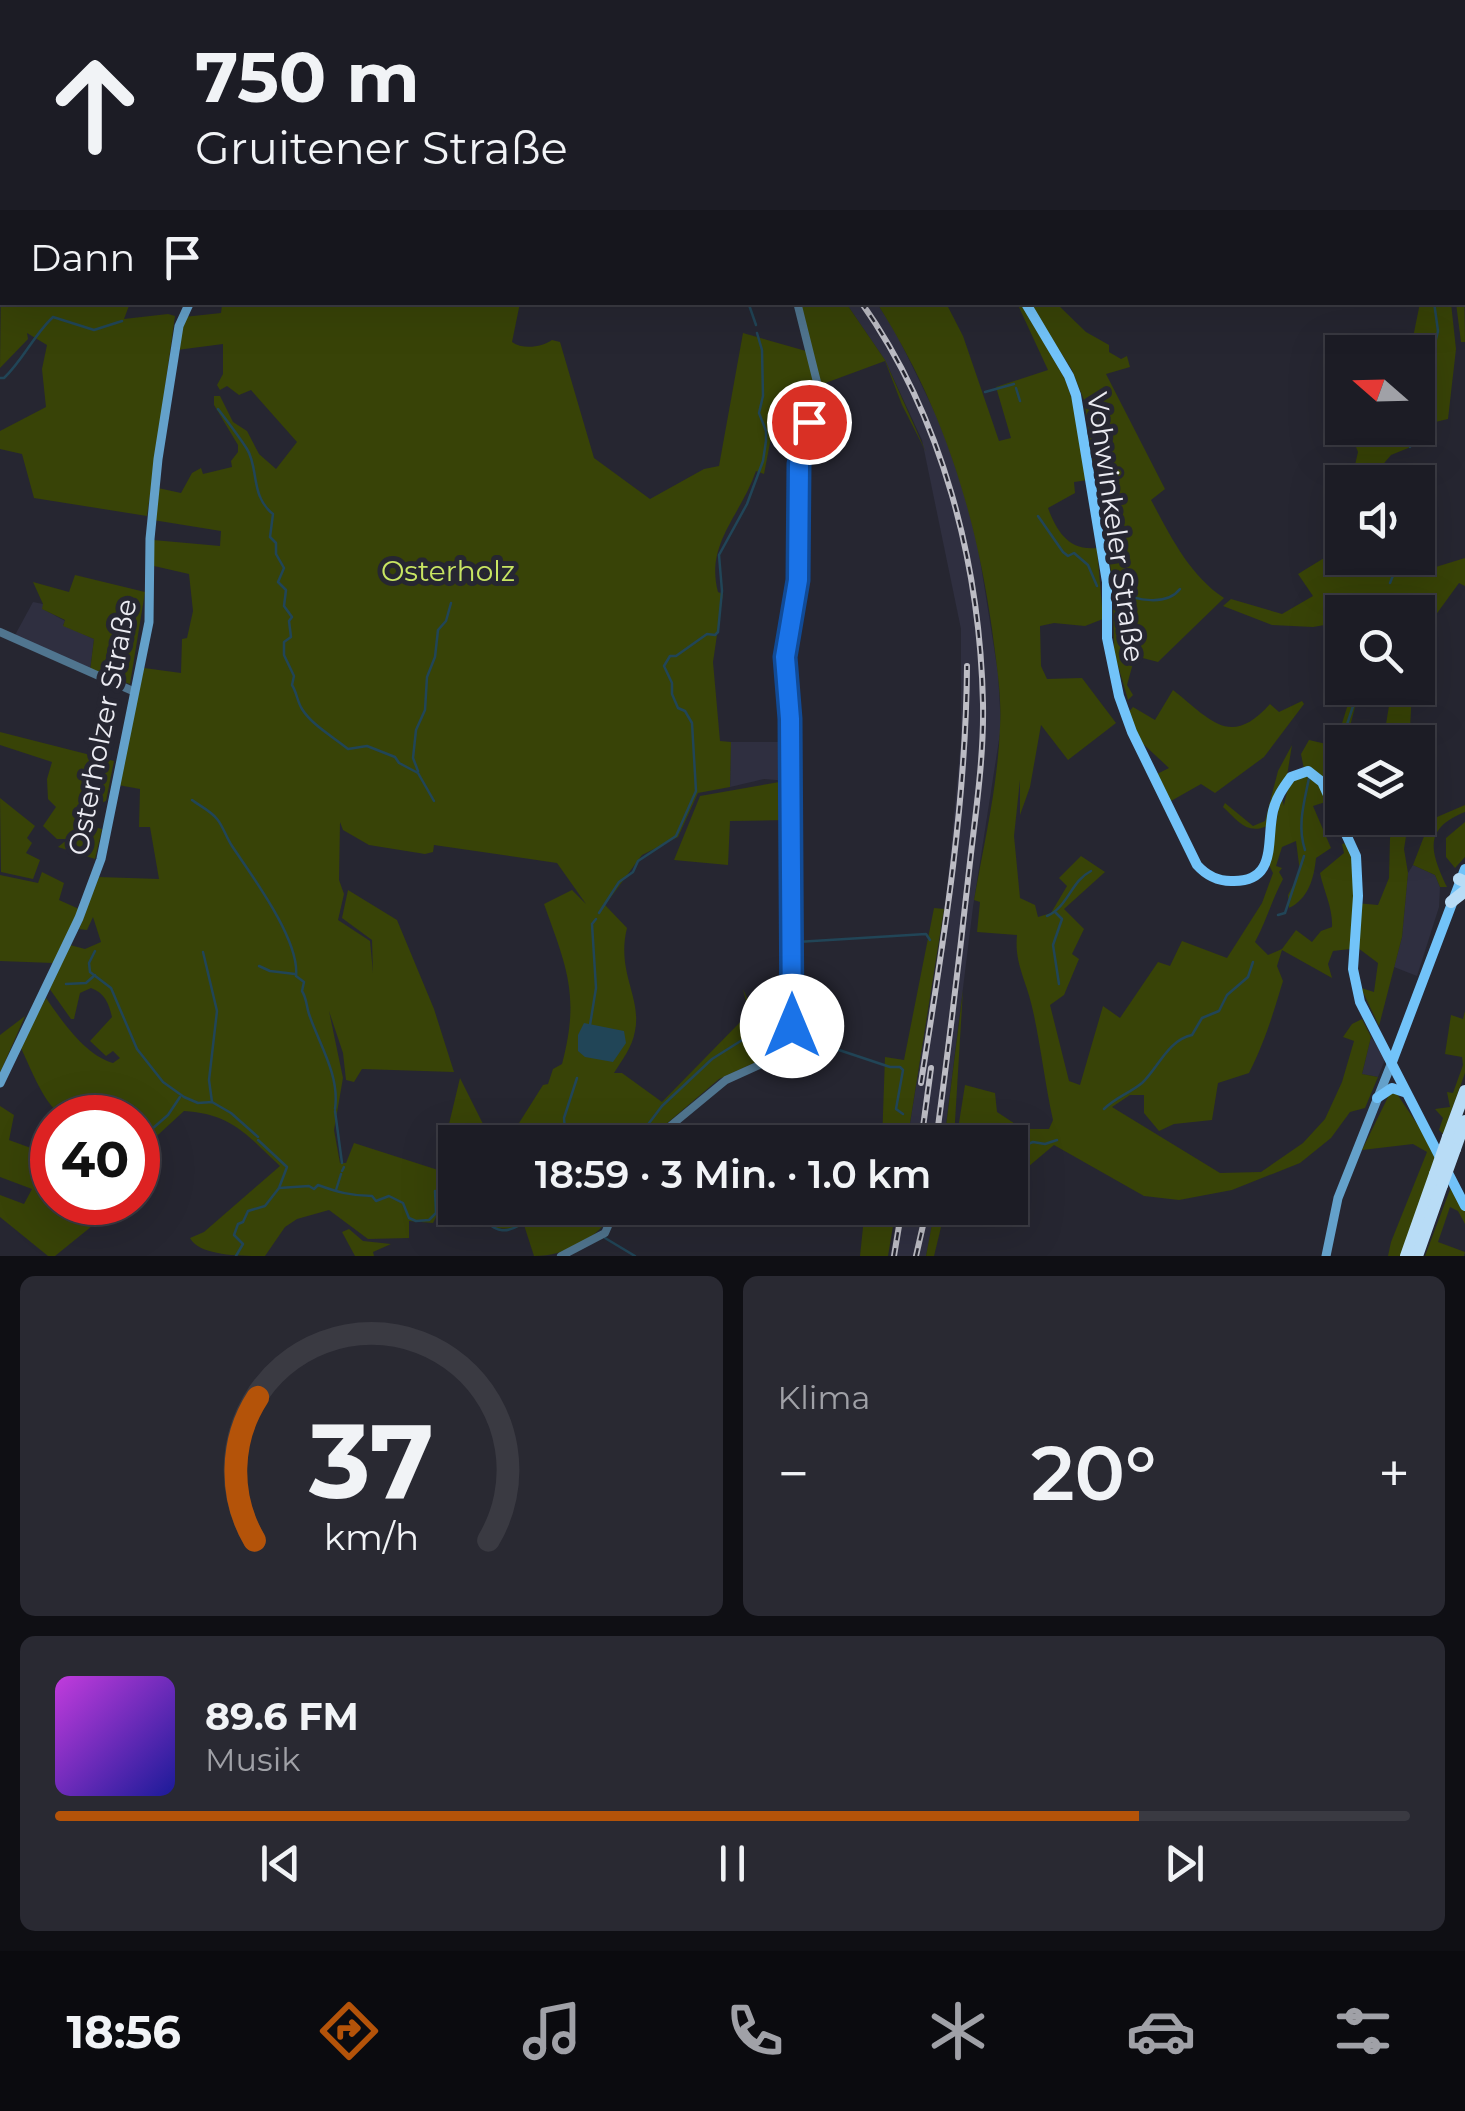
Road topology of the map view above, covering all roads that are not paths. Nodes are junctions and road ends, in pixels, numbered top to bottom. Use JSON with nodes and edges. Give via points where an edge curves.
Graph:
{"nodes":[{"id":1,"x":189,"y":305,"type":"edge"},
{"id":2,"x":798,"y":305,"type":"edge"},
{"id":3,"x":1027,"y":305,"type":"edge"},
{"id":4,"x":0,"y":632,"type":"edge"},
{"id":5,"x":134,"y":692,"type":"junction"},
{"id":6,"x":1464,"y":878,"type":"edge"},
{"id":7,"x":1451,"y":902,"type":"joint"},
{"id":8,"x":1401,"y":1040,"type":"junction"},
{"id":9,"x":1381,"y":1041,"type":"junction"},
{"id":10,"x":1392,"y":1062,"type":"junction"},
{"id":11,"x":0,"y":1083,"type":"edge"},
{"id":12,"x":1465,"y":1090,"type":"edge"},
{"id":13,"x":1404,"y":1092,"type":"junction"},
{"id":14,"x":1377,"y":1098,"type":"junction"},
{"id":15,"x":1465,"y":1121,"type":"edge"},
{"id":16,"x":671,"y":1125,"type":"edge"},
{"id":17,"x":1451,"y":1144,"type":"junction"},
{"id":18,"x":1439,"y":1179,"type":"junction"},
{"id":19,"x":1465,"y":1206,"type":"edge"},
{"id":20,"x":609,"y":1225,"type":"edge"},
{"id":21,"x":561,"y":1256,"type":"edge"},
{"id":22,"x":1326,"y":1256,"type":"edge"},
{"id":23,"x":1406,"y":1256,"type":"edge"},
{"id":24,"x":1417,"y":1256,"type":"edge"}],
"edges":[{"from":1,"to":5,"type":"main road","name":"Osterholzer Straße","via":[[166,400],[151,518],[151,606]]},
{"from":2,"to":16,"type":"street","via":[[818,386],[799,464],[798,580],[785,657],[791,1033],[778,1057],[726,1080]]},
{"from":3,"to":9,"type":"main road","name":"Vohwinkeler Straße","via":[[1076,395],[1106,582],[1108,649],[1123,709],[1194,860],[1214,878],[1240,881],[1260,872],[1281,790],[1297,772],[1318,776],[1356,856],[1353,977]]},
{"from":4,"to":5,"type":"street"},
{"from":5,"to":11,"type":"main road","name":"Osterholzer Straße","via":[[95,880]]},
{"from":6,"to":7,"type":"highway"},
{"from":7,"to":8,"type":"main road"},
{"from":8,"to":9,"type":"main road"},
{"from":8,"to":10,"type":"main road"},
{"from":9,"to":10,"type":"main road"},
{"from":10,"to":13,"type":"main road"},
{"from":10,"to":14,"type":"main road"},
{"from":12,"to":17,"type":"highway"},
{"from":13,"to":14,"type":"main road","via":[[1392,1088]]},
{"from":13,"to":19,"type":"main road"},
{"from":14,"to":22,"type":"main road","via":[[1335,1208]]},
{"from":15,"to":17,"type":"highway"},
{"from":17,"to":18,"type":"highway","bridge":true},
{"from":18,"to":23,"type":"highway"},
{"from":18,"to":24,"type":"highway"},
{"from":20,"to":21,"type":"street"}]}
